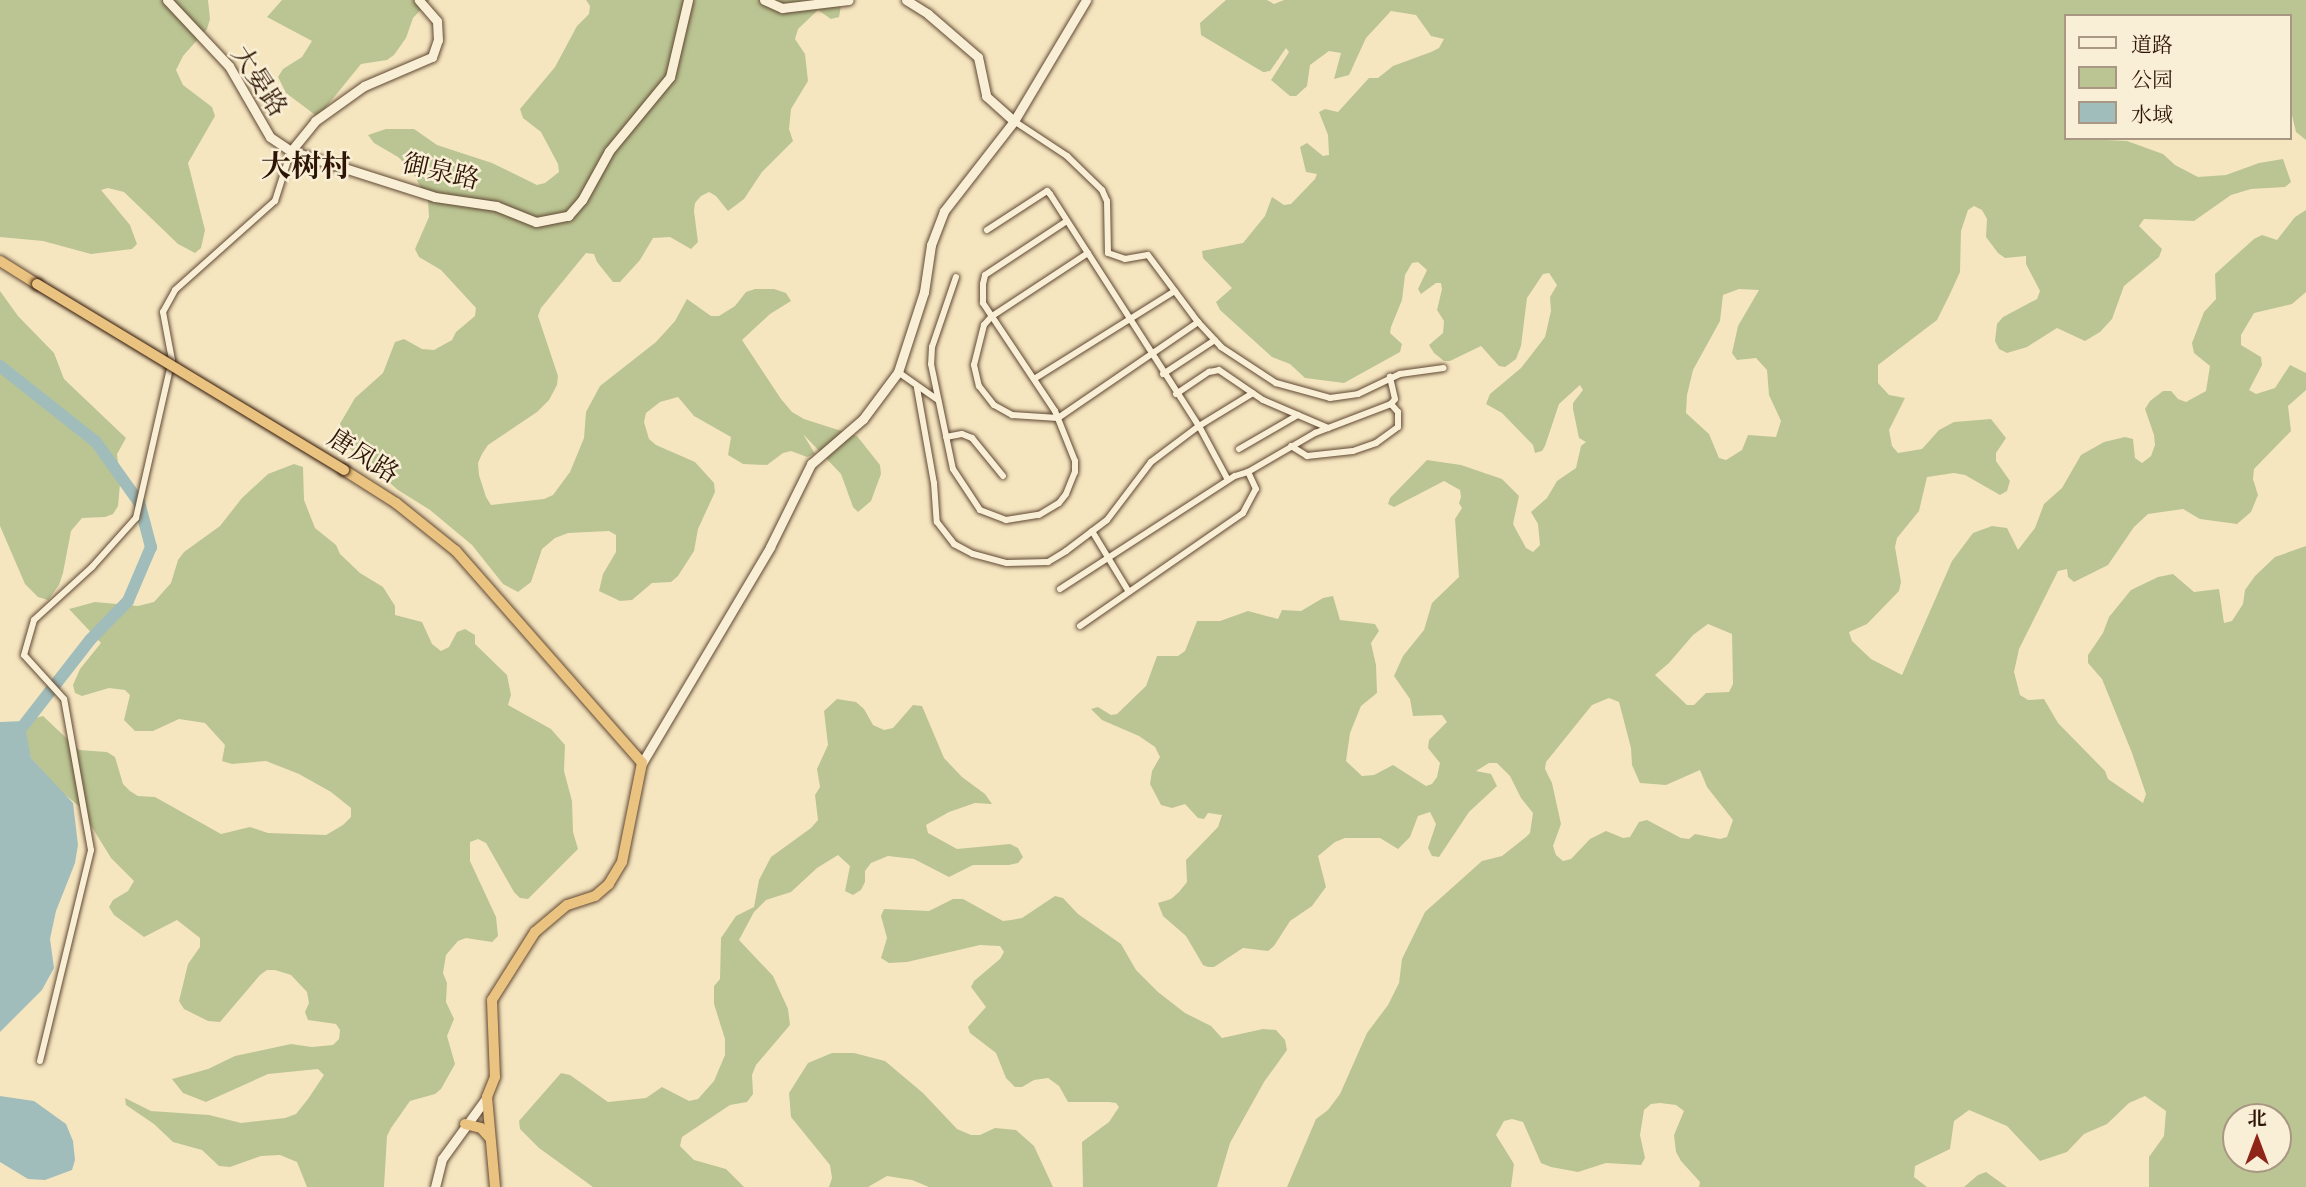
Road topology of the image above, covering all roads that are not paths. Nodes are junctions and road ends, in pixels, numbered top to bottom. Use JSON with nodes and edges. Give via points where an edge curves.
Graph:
{"nodes":[{"id":1,"x":167,"y":0,"type":"edge"},
{"id":2,"x":419,"y":0,"type":"edge"},
{"id":3,"x":688,"y":0,"type":"edge"},
{"id":4,"x":764,"y":0,"type":"edge"},
{"id":5,"x":849,"y":0,"type":"edge"},
{"id":6,"x":906,"y":0,"type":"edge"},
{"id":7,"x":1086,"y":0,"type":"edge"},
{"id":8,"x":1014,"y":121,"type":"junction"},
{"id":9,"x":290,"y":151,"type":"junction"},
{"id":10,"x":1068,"y":221,"type":"junction"},
{"id":11,"x":987,"y":230,"type":"dead end"},
{"id":12,"x":1088,"y":253,"type":"junction"},
{"id":13,"x":0,"y":261,"type":"edge"},
{"id":14,"x":956,"y":277,"type":"dead end"},
{"id":15,"x":1175,"y":291,"type":"junction"},
{"id":16,"x":992,"y":316,"type":"junction"},
{"id":17,"x":1129,"y":320,"type":"junction"},
{"id":18,"x":1198,"y":322,"type":"junction"},
{"id":19,"x":1215,"y":340,"type":"junction"},
{"id":20,"x":1150,"y":353,"type":"junction"},
{"id":21,"x":1444,"y":368,"type":"dead end"},
{"id":22,"x":898,"y":372,"type":"junction"},
{"id":23,"x":1163,"y":374,"type":"junction"},
{"id":24,"x":1390,"y":377,"type":"junction"},
{"id":25,"x":1034,"y":379,"type":"junction"},
{"id":26,"x":917,"y":388,"type":"junction"},
{"id":27,"x":1253,"y":393,"type":"junction"},
{"id":28,"x":1175,"y":394,"type":"junction"},
{"id":29,"x":938,"y":400,"type":"junction"},
{"id":30,"x":1391,"y":404,"type":"junction"},
{"id":31,"x":1298,"y":415,"type":"junction"},
{"id":32,"x":1058,"y":418,"type":"junction"},
{"id":33,"x":1199,"y":426,"type":"junction"},
{"id":34,"x":1328,"y":428,"type":"junction"},
{"id":35,"x":946,"y":437,"type":"junction"},
{"id":36,"x":1291,"y":446,"type":"junction"},
{"id":37,"x":1239,"y":449,"type":"dead end"},
{"id":38,"x":1248,"y":472,"type":"junction"},
{"id":39,"x":1003,"y":476,"type":"dead end"},
{"id":40,"x":1228,"y":480,"type":"junction"},
{"id":41,"x":1092,"y":531,"type":"junction"},
{"id":42,"x":1108,"y":558,"type":"junction"},
{"id":43,"x":1060,"y":589,"type":"dead end"},
{"id":44,"x":1129,"y":592,"type":"junction"},
{"id":45,"x":1080,"y":626,"type":"dead end"},
{"id":46,"x":642,"y":763,"type":"junction"},
{"id":47,"x":40,"y":1062,"type":"dead end"},
{"id":48,"x":487,"y":1097,"type":"junction"},
{"id":49,"x":465,"y":1124,"type":"junction"},
{"id":50,"x":490,"y":1138,"type":"junction"},
{"id":51,"x":435,"y":1187,"type":"edge"},
{"id":52,"x":495,"y":1187,"type":"edge"}],
"edges":[{"from":1,"to":9,"type":"street","name":"大晏路","via":[[229,66],[270,136]]},
{"from":2,"to":9,"type":"street","via":[[437,21],[438,40],[432,57],[364,86],[315,121]]},
{"from":3,"to":9,"type":"street","name":"御泉路","via":[[670,77],[609,151],[568,216],[536,222],[496,206],[435,197]]},
{"from":4,"to":5,"type":"street","via":[[782,8]]},
{"from":6,"to":8,"type":"street","via":[[978,57],[986,96]]},
{"from":7,"to":8,"type":"street"},
{"from":8,"to":15,"type":"street","via":[[1067,156],[1102,190],[1107,201],[1108,253],[1125,259],[1148,255]]},
{"from":8,"to":22,"type":"street","via":[[944,211]]},
{"from":9,"to":47,"type":"street","via":[[275,201],[175,290],[163,312],[172,360],[136,518],[92,567],[34,620],[24,655],[64,699],[91,850]]},
{"from":10,"to":11,"type":"street","via":[[1047,191]]},
{"from":10,"to":12,"type":"street"},
{"from":10,"to":16,"type":"street","via":[[985,275],[983,303]]},
{"from":12,"to":16,"type":"street"},
{"from":12,"to":17,"type":"street"},
{"from":13,"to":46,"type":"highway","name":"唐凤路","bridge":true,"via":[[396,503],[456,551]]},
{"from":14,"to":29,"type":"street","via":[[932,347]]},
{"from":15,"to":17,"type":"street"},
{"from":15,"to":18,"type":"street"},
{"from":16,"to":25,"type":"street"},
{"from":16,"to":32,"type":"street","via":[[977,344],[979,386],[994,405],[1012,415]]},
{"from":17,"to":20,"type":"street"},
{"from":17,"to":25,"type":"street"},
{"from":18,"to":19,"type":"street"},
{"from":18,"to":20,"type":"street"},
{"from":19,"to":23,"type":"street"},
{"from":19,"to":24,"type":"street","via":[[1276,383],[1329,398],[1358,394]]},
{"from":20,"to":23,"type":"street"},
{"from":20,"to":32,"type":"street"},
{"from":21,"to":24,"type":"street"},
{"from":22,"to":26,"type":"street"},
{"from":22,"to":46,"type":"street","via":[[863,419],[811,464],[771,547]]},
{"from":23,"to":28,"type":"street"},
{"from":24,"to":30,"type":"street","via":[[1395,399]]},
{"from":25,"to":32,"type":"street"},
{"from":26,"to":29,"type":"street"},
{"from":26,"to":41,"type":"street","via":[[934,483],[934,510],[942,531],[954,544],[1007,563],[1048,562]]},
{"from":27,"to":28,"type":"street","via":[[1219,370]]},
{"from":27,"to":31,"type":"street"},
{"from":27,"to":33,"type":"street"},
{"from":28,"to":33,"type":"street"},
{"from":29,"to":35,"type":"street"},
{"from":30,"to":34,"type":"street"},
{"from":30,"to":36,"type":"street","via":[[1398,411],[1398,427],[1376,443],[1353,451],[1307,456]]},
{"from":31,"to":34,"type":"street"},
{"from":31,"to":37,"type":"street"},
{"from":32,"to":35,"type":"street","via":[[1075,461],[1071,485],[1059,503],[1021,518],[1006,520],[981,510],[953,469]]},
{"from":33,"to":40,"type":"street"},
{"from":33,"to":41,"type":"street","via":[[1151,462],[1107,520]]},
{"from":34,"to":36,"type":"street"},
{"from":35,"to":39,"type":"street","via":[[962,434],[972,438]]},
{"from":36,"to":38,"type":"street"},
{"from":38,"to":40,"type":"street"},
{"from":38,"to":44,"type":"street","via":[[1256,489],[1243,513]]},
{"from":40,"to":42,"type":"street"},
{"from":41,"to":42,"type":"street"},
{"from":42,"to":43,"type":"street"},
{"from":42,"to":44,"type":"street"},
{"from":44,"to":45,"type":"street"},
{"from":46,"to":48,"type":"highway","via":[[622,862],[610,884],[596,896],[567,905],[535,932],[492,1000],[495,1077]]},
{"from":48,"to":49,"type":"street"},
{"from":48,"to":50,"type":"highway"},
{"from":49,"to":50,"type":"highway","via":[[481,1128]]},
{"from":49,"to":51,"type":"street","via":[[442,1159]]},
{"from":50,"to":52,"type":"highway"}]}
